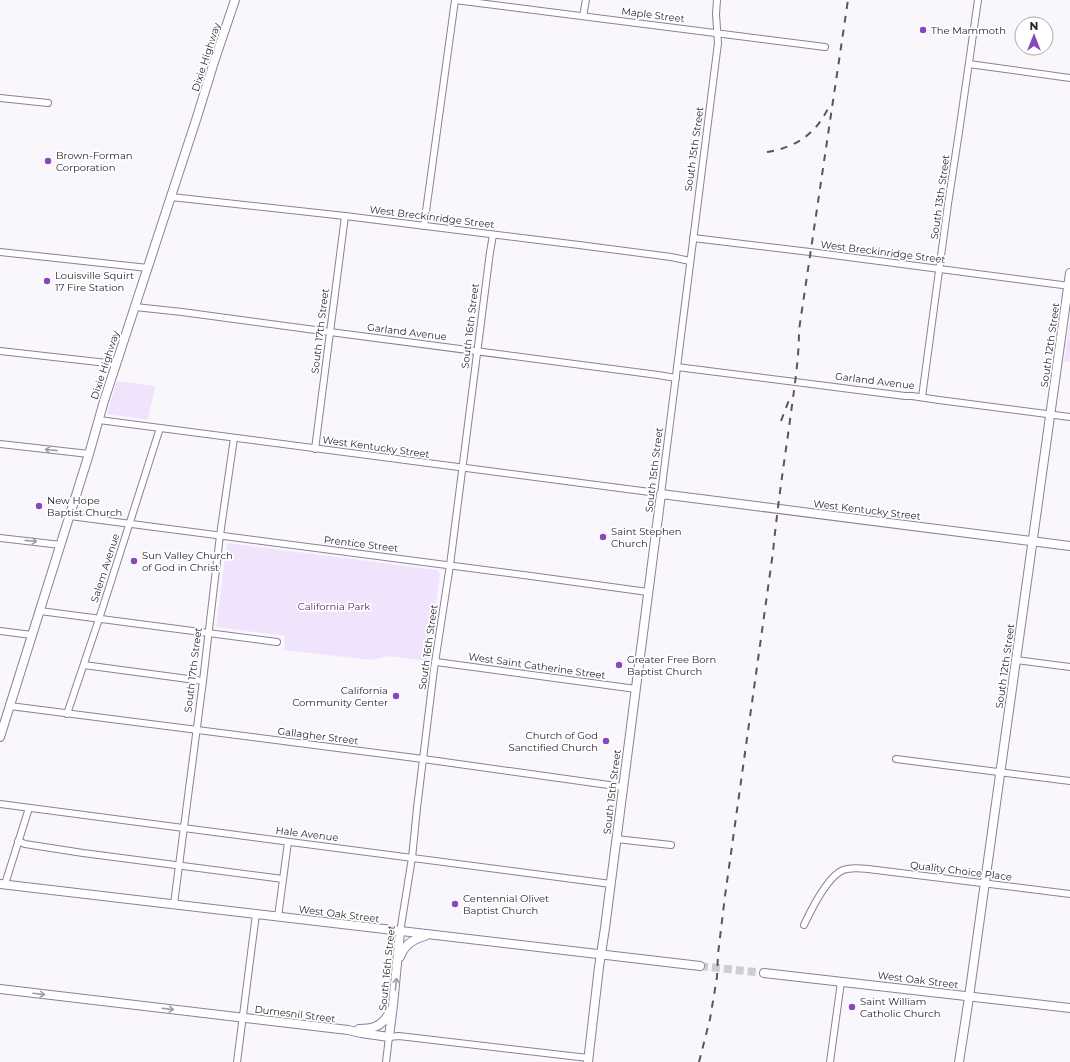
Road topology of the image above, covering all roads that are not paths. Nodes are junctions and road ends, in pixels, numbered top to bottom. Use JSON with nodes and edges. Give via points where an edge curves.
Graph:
{"nodes":[{"id":1,"x":235,"y":0,"type":"edge"},
{"id":2,"x":455,"y":0,"type":"edge"},
{"id":3,"x":586,"y":0,"type":"edge"},
{"id":4,"x":717,"y":0,"type":"edge"},
{"id":5,"x":978,"y":0,"type":"edge"},
{"id":6,"x":583,"y":16,"type":"junction"},
{"id":7,"x":718,"y":33,"type":"junction"},
{"id":8,"x":825,"y":47,"type":"dead end"},
{"id":9,"x":969,"y":64,"type":"junction"},
{"id":10,"x":1070,"y":78,"type":"edge"},
{"id":11,"x":0,"y":98,"type":"edge"},
{"id":12,"x":48,"y":103,"type":"dead end"},
{"id":13,"x":171,"y":197,"type":"junction"},
{"id":14,"x":345,"y":216,"type":"junction"},
{"id":15,"x":424,"y":226,"type":"junction"},
{"id":16,"x":493,"y":235,"type":"junction"},
{"id":17,"x":693,"y":238,"type":"junction"},
{"id":18,"x":0,"y":252,"type":"edge"},
{"id":19,"x":690,"y":261,"type":"junction"},
{"id":20,"x":148,"y":268,"type":"junction"},
{"id":21,"x":940,"y":269,"type":"junction"},
{"id":22,"x":1070,"y":273,"type":"edge"},
{"id":23,"x":1069,"y":286,"type":"edge"},
{"id":24,"x":135,"y":307,"type":"junction"},
{"id":25,"x":330,"y":332,"type":"junction"},
{"id":26,"x":0,"y":351,"type":"edge"},
{"id":27,"x":477,"y":352,"type":"junction"},
{"id":28,"x":116,"y":364,"type":"junction"},
{"id":29,"x":677,"y":367,"type":"junction"},
{"id":30,"x":676,"y":378,"type":"junction"},
{"id":31,"x":922,"y":397,"type":"junction"},
{"id":32,"x":1050,"y":415,"type":"junction"},
{"id":33,"x":1070,"y":417,"type":"edge"},
{"id":34,"x":99,"y":420,"type":"junction"},
{"id":35,"x":160,"y":428,"type":"junction"},
{"id":36,"x":234,"y":438,"type":"junction"},
{"id":37,"x":0,"y":444,"type":"edge"},
{"id":38,"x":316,"y":449,"type":"junction"},
{"id":39,"x":89,"y":454,"type":"junction"},
{"id":40,"x":462,"y":468,"type":"junction"},
{"id":41,"x":650,"y":492,"type":"dead end"},
{"id":42,"x":661,"y":494,"type":"junction"},
{"id":43,"x":70,"y":516,"type":"junction"},
{"id":44,"x":130,"y":524,"type":"junction"},
{"id":45,"x":220,"y":535,"type":"junction"},
{"id":46,"x":0,"y":538,"type":"edge"},
{"id":47,"x":1033,"y":542,"type":"junction"},
{"id":48,"x":61,"y":545,"type":"junction"},
{"id":49,"x":1070,"y":546,"type":"edge"},
{"id":50,"x":450,"y":565,"type":"junction"},
{"id":51,"x":648,"y":592,"type":"junction"},
{"id":52,"x":40,"y":611,"type":"junction"},
{"id":53,"x":100,"y":619,"type":"junction"},
{"id":54,"x":0,"y":631,"type":"edge"},
{"id":55,"x":208,"y":633,"type":"junction"},
{"id":56,"x":32,"y":635,"type":"junction"},
{"id":57,"x":277,"y":642,"type":"dead end"},
{"id":58,"x":1016,"y":660,"type":"junction"},
{"id":59,"x":436,"y":662,"type":"junction"},
{"id":60,"x":84,"y":665,"type":"junction"},
{"id":61,"x":1070,"y":667,"type":"edge"},
{"id":62,"x":203,"y":681,"type":"junction"},
{"id":63,"x":636,"y":689,"type":"junction"},
{"id":64,"x":10,"y":706,"type":"junction"},
{"id":65,"x":68,"y":714,"type":"junction"},
{"id":66,"x":2,"y":725,"type":"edge"},
{"id":67,"x":196,"y":730,"type":"junction"},
{"id":68,"x":0,"y":737,"type":"edge"},
{"id":69,"x":896,"y":759,"type":"dead end"},
{"id":70,"x":423,"y":760,"type":"junction"},
{"id":71,"x":1000,"y":772,"type":"junction"},
{"id":72,"x":1070,"y":781,"type":"edge"},
{"id":73,"x":623,"y":787,"type":"junction"},
{"id":74,"x":0,"y":804,"type":"edge"},
{"id":75,"x":29,"y":808,"type":"junction"},
{"id":76,"x":184,"y":828,"type":"junction"},
{"id":77,"x":616,"y":839,"type":"junction"},
{"id":78,"x":18,"y":841,"type":"junction"},
{"id":79,"x":288,"y":842,"type":"junction"},
{"id":80,"x":671,"y":845,"type":"dead end"},
{"id":81,"x":412,"y":858,"type":"junction"},
{"id":82,"x":179,"y":866,"type":"junction"},
{"id":83,"x":283,"y":879,"type":"junction"},
{"id":84,"x":2,"y":884,"type":"edge"},
{"id":85,"x":611,"y":884,"type":"junction"},
{"id":86,"x":985,"y":884,"type":"junction"},
{"id":87,"x":1070,"y":894,"type":"edge"},
{"id":88,"x":174,"y":904,"type":"junction"},
{"id":89,"x":256,"y":914,"type":"junction"},
{"id":90,"x":278,"y":917,"type":"junction"},
{"id":91,"x":804,"y":926,"type":"dead end"},
{"id":92,"x":400,"y":932,"type":"junction"},
{"id":93,"x":430,"y":935,"type":"junction"},
{"id":94,"x":601,"y":955,"type":"junction"},
{"id":95,"x":398,"y":961,"type":"junction"},
{"id":96,"x":700,"y":966,"type":"tunnel mouth"},
{"id":97,"x":764,"y":973,"type":"tunnel mouth"},
{"id":98,"x":841,"y":982,"type":"junction"},
{"id":99,"x":0,"y":989,"type":"edge"},
{"id":100,"x":969,"y":996,"type":"junction"},
{"id":101,"x":393,"y":1005,"type":"junction"},
{"id":102,"x":1070,"y":1008,"type":"edge"},
{"id":103,"x":242,"y":1017,"type":"junction"},
{"id":104,"x":348,"y":1030,"type":"junction"},
{"id":105,"x":389,"y":1037,"type":"junction"},
{"id":106,"x":588,"y":1060,"type":"edge"},
{"id":107,"x":237,"y":1062,"type":"edge"},
{"id":108,"x":386,"y":1062,"type":"edge"},
{"id":109,"x":830,"y":1062,"type":"edge"},
{"id":110,"x":959,"y":1062,"type":"edge"}],
"edges":[{"from":1,"to":13,"type":"street","name":"Dixie Highway"},
{"from":2,"to":6,"type":"street","name":"Maple Street"},
{"from":2,"to":15,"type":"street"},
{"from":3,"to":6,"type":"street"},
{"from":4,"to":7,"type":"street","name":"South 15th Street"},
{"from":5,"to":9,"type":"street","name":"South 13th Street"},
{"from":6,"to":7,"type":"street","name":"Maple Street"},
{"from":7,"to":8,"type":"street","name":"Maple Street"},
{"from":7,"to":17,"type":"street","name":"South 15th Street"},
{"from":9,"to":10,"type":"street"},
{"from":9,"to":21,"type":"street","name":"South 13th Street"},
{"from":11,"to":12,"type":"street"},
{"from":13,"to":14,"type":"street","name":"West Breckinridge Street"},
{"from":13,"to":20,"type":"street","name":"Dixie Highway"},
{"from":14,"to":15,"type":"street","name":"West Breckinridge Street"},
{"from":14,"to":25,"type":"street","name":"South 17th Street"},
{"from":15,"to":16,"type":"street","name":"West Breckinridge Street"},
{"from":16,"to":19,"type":"street","name":"West Breckinridge Street"},
{"from":16,"to":27,"type":"street","name":"South 16th Street"},
{"from":17,"to":19,"type":"street","name":"South 15th Street"},
{"from":17,"to":21,"type":"street","name":"West Breckinridge Street"},
{"from":18,"to":20,"type":"street"},
{"from":19,"to":29,"type":"street","name":"South 15th Street"},
{"from":20,"to":24,"type":"street","name":"Dixie Highway"},
{"from":21,"to":23,"type":"street","name":"West Breckinridge Street"},
{"from":21,"to":31,"type":"street","name":"South 13th Street"},
{"from":22,"to":23,"type":"street","name":"South 12th Street"},
{"from":23,"to":32,"type":"street","name":"South 12th Street"},
{"from":24,"to":25,"type":"street","name":"Garland Avenue"},
{"from":24,"to":28,"type":"street","name":"Dixie Highway"},
{"from":25,"to":27,"type":"street","name":"Garland Avenue"},
{"from":25,"to":38,"type":"street","name":"South 17th Street"},
{"from":26,"to":28,"type":"street"},
{"from":27,"to":30,"type":"street","name":"Garland Avenue"},
{"from":27,"to":40,"type":"street","name":"South 16th Street"},
{"from":28,"to":34,"type":"street","name":"Dixie Highway"},
{"from":29,"to":30,"type":"street","name":"South 15th Street"},
{"from":29,"to":31,"type":"street","name":"Garland Avenue"},
{"from":30,"to":42,"type":"street","name":"South 15th Street"},
{"from":31,"to":32,"type":"street","name":"Garland Avenue"},
{"from":32,"to":33,"type":"street","name":"Garland Avenue"},
{"from":32,"to":47,"type":"street","name":"South 12th Street"},
{"from":34,"to":35,"type":"street","name":"West Kentucky Street"},
{"from":34,"to":39,"type":"street","name":"Dixie Highway"},
{"from":35,"to":36,"type":"street","name":"West Kentucky Street"},
{"from":35,"to":44,"type":"street","name":"Salem Avenue"},
{"from":36,"to":38,"type":"street","name":"West Kentucky Street"},
{"from":36,"to":45,"type":"street","name":"South 17th Street"},
{"from":39,"to":37,"type":"street","one_way":true},
{"from":38,"to":40,"type":"street","name":"West Kentucky Street"},
{"from":39,"to":43,"type":"street","name":"Dixie Highway"},
{"from":40,"to":41,"type":"street","name":"West Kentucky Street"},
{"from":40,"to":50,"type":"street","name":"South 16th Street"},
{"from":42,"to":47,"type":"street","name":"West Kentucky Street"},
{"from":42,"to":51,"type":"street","name":"South 15th Street"},
{"from":43,"to":44,"type":"street","name":"Prentice Street"},
{"from":43,"to":48,"type":"street","name":"Dixie Highway"},
{"from":44,"to":45,"type":"street","name":"Prentice Street"},
{"from":44,"to":53,"type":"street","name":"Salem Avenue"},
{"from":45,"to":50,"type":"street","name":"Prentice Street"},
{"from":45,"to":55,"type":"street","name":"South 17th Street"},
{"from":46,"to":48,"type":"street","one_way":true},
{"from":47,"to":49,"type":"street","name":"West Kentucky Street"},
{"from":47,"to":58,"type":"street","name":"South 12th Street"},
{"from":48,"to":52,"type":"street","name":"Dixie Highway"},
{"from":50,"to":51,"type":"street","name":"Prentice Street"},
{"from":50,"to":59,"type":"street","name":"South 16th Street"},
{"from":51,"to":63,"type":"street","name":"South 15th Street"},
{"from":52,"to":53,"type":"street"},
{"from":52,"to":56,"type":"street","name":"Dixie Highway"},
{"from":53,"to":55,"type":"street"},
{"from":53,"to":60,"type":"street","name":"Salem Avenue"},
{"from":54,"to":56,"type":"street"},
{"from":55,"to":57,"type":"street"},
{"from":55,"to":62,"type":"street","name":"South 17th Street"},
{"from":56,"to":64,"type":"street","name":"Dixie Highway"},
{"from":58,"to":61,"type":"street"},
{"from":58,"to":71,"type":"street","name":"South 12th Street"},
{"from":59,"to":63,"type":"street","name":"West Saint Catherine Street"},
{"from":59,"to":70,"type":"street","name":"South 16th Street"},
{"from":60,"to":62,"type":"street"},
{"from":60,"to":65,"type":"street","name":"Salem Avenue"},
{"from":62,"to":67,"type":"street","name":"South 17th Street"},
{"from":63,"to":73,"type":"street","name":"South 15th Street"},
{"from":64,"to":65,"type":"street","name":"Gallagher Street"},
{"from":64,"to":66,"type":"street","name":"Dixie Highway"},
{"from":65,"to":67,"type":"street","name":"Gallagher Street"},
{"from":66,"to":68,"type":"street","name":"Dixie Highway"},
{"from":67,"to":70,"type":"street","name":"Gallagher Street"},
{"from":67,"to":76,"type":"street","name":"South 17th Street"},
{"from":69,"to":71,"type":"street"},
{"from":70,"to":73,"type":"street","name":"Gallagher Street"},
{"from":70,"to":81,"type":"street","name":"South 16th Street"},
{"from":71,"to":72,"type":"street"},
{"from":71,"to":86,"type":"street","name":"South 12th Street"},
{"from":73,"to":77,"type":"street","name":"South 15th Street"},
{"from":74,"to":75,"type":"street","name":"Hale Avenue"},
{"from":75,"to":76,"type":"street","name":"Hale Avenue"},
{"from":75,"to":78,"type":"street"},
{"from":76,"to":79,"type":"street","name":"Hale Avenue"},
{"from":76,"to":82,"type":"street","name":"South 17th Street"},
{"from":77,"to":80,"type":"street"},
{"from":77,"to":85,"type":"street","name":"South 15th Street"},
{"from":78,"to":82,"type":"street"},
{"from":78,"to":84,"type":"street"},
{"from":79,"to":81,"type":"street","name":"Hale Avenue"},
{"from":79,"to":83,"type":"street"},
{"from":81,"to":85,"type":"street","name":"Hale Avenue"},
{"from":81,"to":92,"type":"street","name":"South 16th Street"},
{"from":82,"to":83,"type":"street"},
{"from":82,"to":88,"type":"street","name":"South 17th Street"},
{"from":83,"to":90,"type":"street"},
{"from":84,"to":88,"type":"street","name":"West Oak Street"},
{"from":85,"to":94,"type":"street","name":"South 15th Street"},
{"from":86,"to":87,"type":"street","name":"Quality Choice Place"},
{"from":86,"to":91,"type":"street","name":"Quality Choice Place","via":[[849,868],[842,870],[829,883]]},
{"from":86,"to":100,"type":"street","name":"South 12th Street"},
{"from":88,"to":89,"type":"street","name":"West Oak Street"},
{"from":89,"to":90,"type":"street","name":"West Oak Street"},
{"from":89,"to":103,"type":"street"},
{"from":90,"to":92,"type":"street","name":"West Oak Street"},
{"from":92,"to":93,"type":"street","name":"West Oak Street"},
{"from":92,"to":95,"type":"street","name":"South 16th Street"},
{"from":93,"to":94,"type":"street","name":"West Oak Street"},
{"from":93,"to":95,"type":"street","via":[[411,941],[403,948]]},
{"from":94,"to":96,"type":"street","name":"West Oak Street"},
{"from":94,"to":106,"type":"street","name":"South 15th Street"},
{"from":101,"to":95,"type":"street","name":"South 16th Street","one_way":true},
{"from":97,"to":98,"type":"street","name":"West Oak Street"},
{"from":98,"to":100,"type":"street","name":"West Oak Street"},
{"from":98,"to":109,"type":"street"},
{"from":99,"to":103,"type":"street","name":"Dumesnil Street","one_way":true},
{"from":100,"to":102,"type":"street","name":"West Oak Street"},
{"from":100,"to":110,"type":"street","name":"South 12th Street"},
{"from":101,"to":104,"type":"street","via":[[384,1021],[375,1027]]},
{"from":101,"to":105,"type":"street","name":"South 16th Street"},
{"from":103,"to":104,"type":"street","name":"Dumesnil Street"},
{"from":103,"to":107,"type":"street"},
{"from":104,"to":105,"type":"street","name":"Dumesnil Street"},
{"from":105,"to":106,"type":"street","name":"Dumesnil Street","via":[[399,1036]]},
{"from":105,"to":108,"type":"street","name":"South 16th Street"}]}
